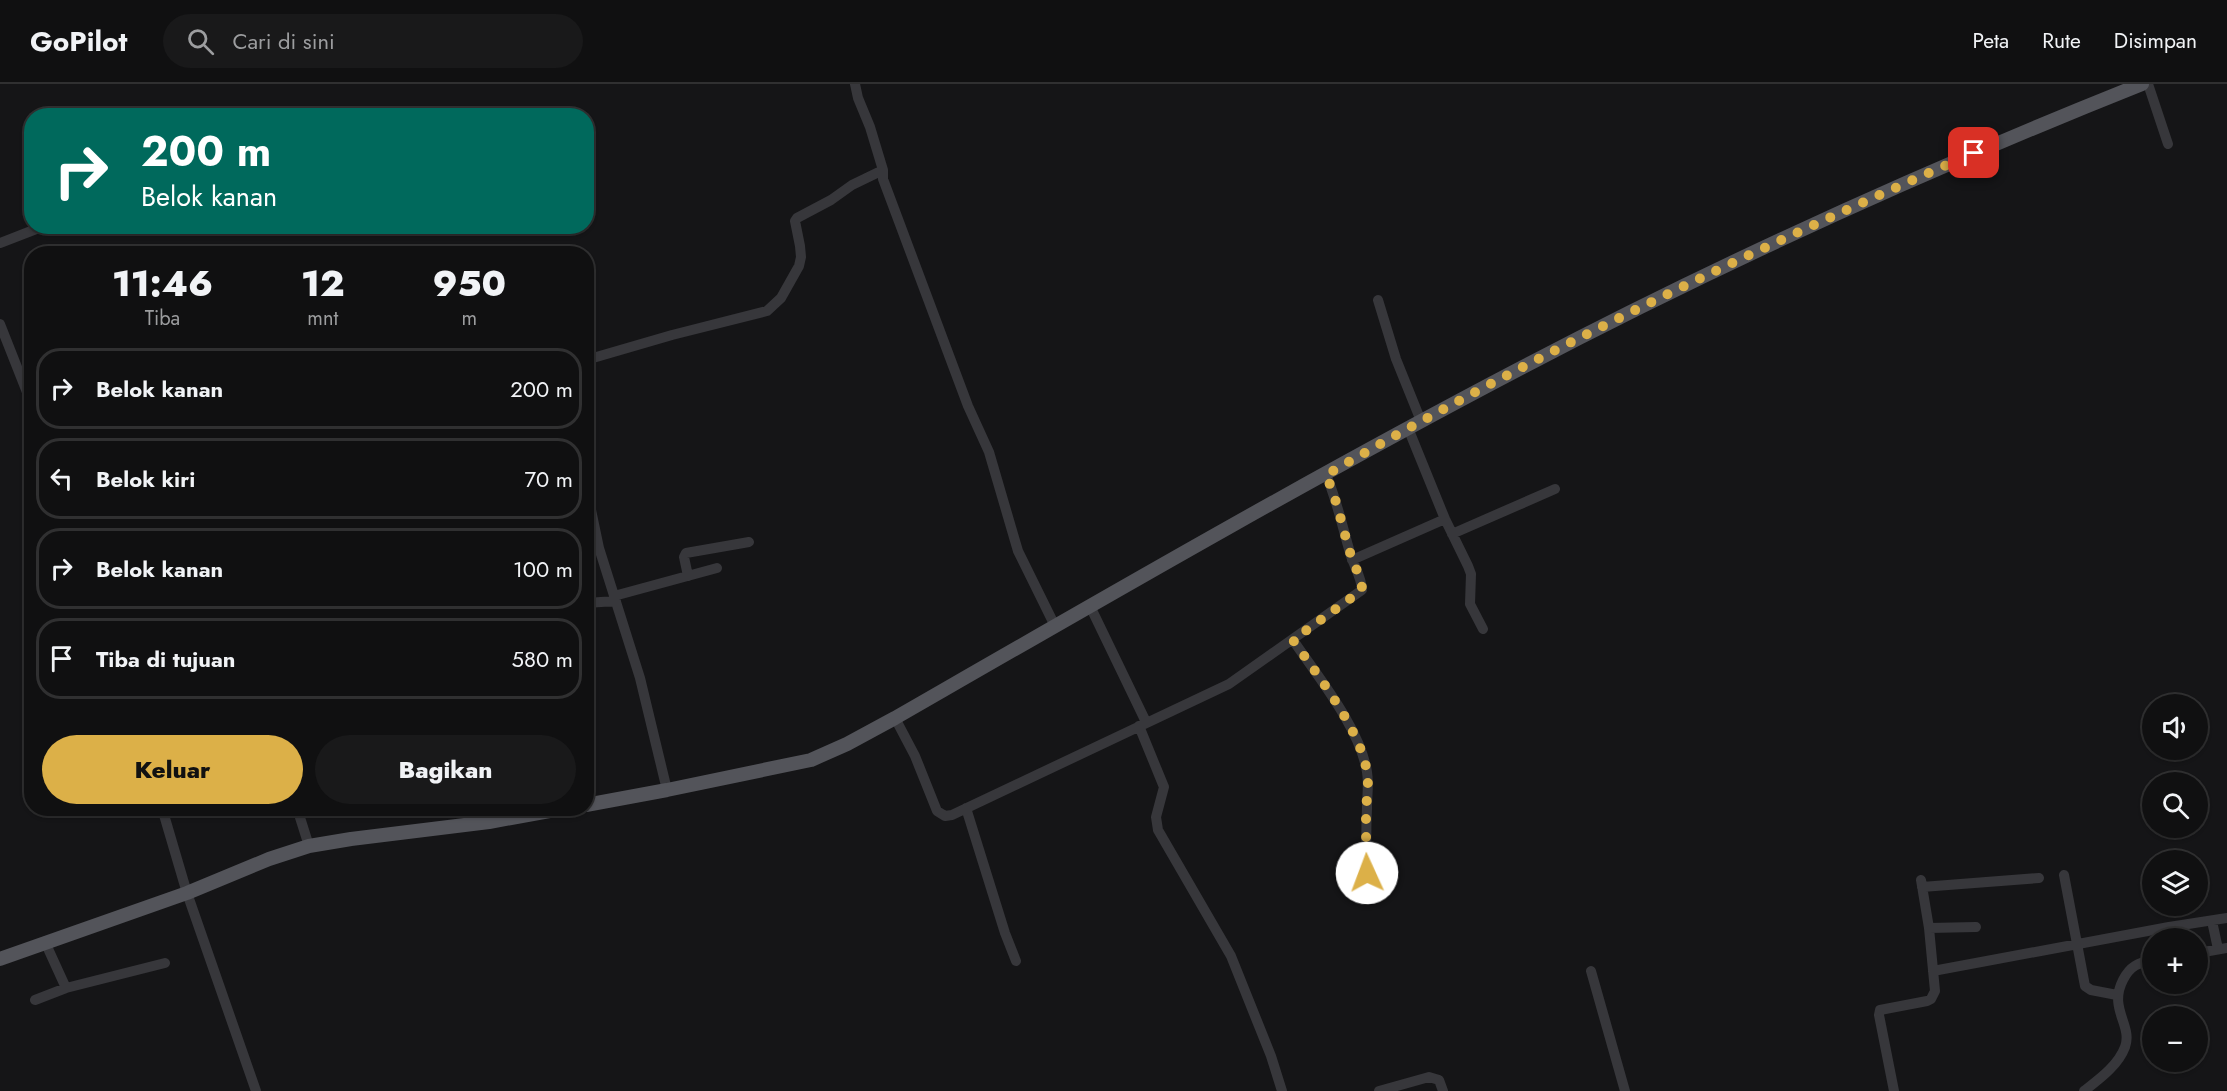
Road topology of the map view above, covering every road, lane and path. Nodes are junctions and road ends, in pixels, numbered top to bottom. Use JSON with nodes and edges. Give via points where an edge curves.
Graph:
{"nodes":[{"id":1,"x":855,"y":84,"type":"edge"},
{"id":2,"x":2142,"y":84,"type":"edge"},
{"id":3,"x":2148,"y":84,"type":"edge"},
{"id":4,"x":2115,"y":89,"type":"edge"},
{"id":5,"x":2168,"y":144,"type":"dead end"},
{"id":6,"x":883,"y":170,"type":"junction"},
{"id":7,"x":24,"y":234,"type":"edge"},
{"id":8,"x":0,"y":243,"type":"edge"},
{"id":9,"x":1378,"y":300,"type":"dead end"},
{"id":10,"x":0,"y":324,"type":"edge"},
{"id":11,"x":594,"y":358,"type":"edge"},
{"id":12,"x":24,"y":385,"type":"edge"},
{"id":13,"x":1421,"y":421,"type":"junction"},
{"id":14,"x":1408,"y":428,"type":"junction"},
{"id":15,"x":1326,"y":475,"type":"junction"},
{"id":16,"x":1555,"y":489,"type":"dead end"},
{"id":17,"x":1445,"y":519,"type":"junction"},
{"id":18,"x":594,"y":524,"type":"edge"},
{"id":19,"x":1452,"y":534,"type":"junction"},
{"id":20,"x":749,"y":543,"type":"dead end"},
{"id":21,"x":599,"y":548,"type":"junction"},
{"id":22,"x":594,"y":549,"type":"edge"},
{"id":23,"x":1352,"y":560,"type":"junction"},
{"id":24,"x":717,"y":568,"type":"dead end"},
{"id":25,"x":688,"y":576,"type":"junction"},
{"id":26,"x":615,"y":598,"type":"junction"},
{"id":27,"x":594,"y":602,"type":"edge"},
{"id":28,"x":1090,"y":606,"type":"junction"},
{"id":29,"x":1055,"y":626,"type":"junction"},
{"id":30,"x":1483,"y":629,"type":"dead end"},
{"id":31,"x":1293,"y":640,"type":"junction"},
{"id":32,"x":895,"y":718,"type":"junction"},
{"id":33,"x":1142,"y":724,"type":"junction"},
{"id":34,"x":667,"y":790,"type":"junction"},
{"id":35,"x":594,"y":804,"type":"edge"},
{"id":36,"x":966,"y":808,"type":"junction"},
{"id":37,"x":164,"y":816,"type":"edge"},
{"id":38,"x":300,"y":816,"type":"edge"},
{"id":39,"x":522,"y":816,"type":"edge"},
{"id":40,"x":309,"y":846,"type":"junction"},
{"id":41,"x":1367,"y":873,"type":"dead end"},
{"id":42,"x":2064,"y":875,"type":"dead end"},
{"id":43,"x":2039,"y":878,"type":"dead end"},
{"id":44,"x":187,"y":893,"type":"junction"},
{"id":45,"x":2227,"y":918,"type":"edge"},
{"id":46,"x":2212,"y":921,"type":"junction"},
{"id":47,"x":1976,"y":927,"type":"dead end"},
{"id":48,"x":1929,"y":928,"type":"junction"},
{"id":49,"x":45,"y":942,"type":"junction"},
{"id":50,"x":2077,"y":945,"type":"junction"},
{"id":51,"x":2223,"y":949,"type":"edge"},
{"id":52,"x":2208,"y":951,"type":"edge"},
{"id":53,"x":0,"y":958,"type":"edge"},
{"id":54,"x":1016,"y":961,"type":"dead end"},
{"id":55,"x":165,"y":963,"type":"dead end"},
{"id":56,"x":2142,"y":963,"type":"edge"},
{"id":57,"x":1591,"y":971,"type":"dead end"},
{"id":58,"x":1933,"y":971,"type":"junction"},
{"id":59,"x":66,"y":988,"type":"junction"},
{"id":60,"x":2117,"y":995,"type":"junction"},
{"id":61,"x":35,"y":1000,"type":"dead end"},
{"id":62,"x":256,"y":1091,"type":"edge"},
{"id":63,"x":1282,"y":1091,"type":"edge"},
{"id":64,"x":1379,"y":1091,"type":"edge"},
{"id":65,"x":1443,"y":1091,"type":"edge"},
{"id":66,"x":1625,"y":1091,"type":"edge"},
{"id":67,"x":1894,"y":1091,"type":"edge"},
{"id":68,"x":2084,"y":1091,"type":"edge"}],
"edges":[{"from":1,"to":6,"type":"street"},
{"from":2,"to":4,"type":"main road"},
{"from":3,"to":5,"type":"street"},
{"from":4,"to":13,"type":"main road","via":[[1775,243]]},
{"from":6,"to":11,"type":"street","via":[[797,218],[799,266],[781,298],[767,311]]},
{"from":6,"to":29,"type":"street","via":[[883,179],[989,452],[1018,550]]},
{"from":7,"to":8,"type":"street"},
{"from":9,"to":13,"type":"street"},
{"from":10,"to":12,"type":"street"},
{"from":13,"to":14,"type":"main road"},
{"from":14,"to":15,"type":"main road"},
{"from":14,"to":17,"type":"street"},
{"from":15,"to":23,"type":"street"},
{"from":15,"to":28,"type":"main road"},
{"from":16,"to":19,"type":"street"},
{"from":17,"to":19,"type":"street"},
{"from":17,"to":23,"type":"street"},
{"from":18,"to":21,"type":"street"},
{"from":19,"to":30,"type":"street","via":[[1471,574],[1470,604]]},
{"from":20,"to":25,"type":"street","via":[[686,553]]},
{"from":21,"to":22,"type":"street"},
{"from":21,"to":26,"type":"street"},
{"from":23,"to":31,"type":"street","via":[[1362,590]]},
{"from":24,"to":25,"type":"street"},
{"from":25,"to":26,"type":"street"},
{"from":26,"to":27,"type":"street"},
{"from":26,"to":34,"type":"street"},
{"from":28,"to":29,"type":"main road"},
{"from":28,"to":33,"type":"street"},
{"from":29,"to":32,"type":"main road"},
{"from":31,"to":33,"type":"street","via":[[1229,684]]},
{"from":31,"to":41,"type":"street","via":[[1345,719],[1364,758],[1368,785]]},
{"from":32,"to":34,"type":"main road","via":[[810,760]]},
{"from":32,"to":36,"type":"street","via":[[937,811],[945,816]]},
{"from":33,"to":36,"type":"street"},
{"from":33,"to":63,"type":"street","via":[[1164,787],[1156,817],[1158,830],[1232,956]]},
{"from":34,"to":35,"type":"main road"},
{"from":36,"to":54,"type":"street"},
{"from":37,"to":44,"type":"street"},
{"from":38,"to":40,"type":"street"},
{"from":39,"to":40,"type":"main road"},
{"from":40,"to":44,"type":"main road"},
{"from":42,"to":50,"type":"street"},
{"from":43,"to":48,"type":"street","via":[[1922,883]]},
{"from":44,"to":49,"type":"main road"},
{"from":44,"to":62,"type":"street"},
{"from":45,"to":46,"type":"street"},
{"from":46,"to":50,"type":"street"},
{"from":46,"to":51,"type":"street"},
{"from":47,"to":48,"type":"street"},
{"from":48,"to":58,"type":"street"},
{"from":49,"to":53,"type":"main road"},
{"from":49,"to":59,"type":"street"},
{"from":50,"to":58,"type":"street"},
{"from":50,"to":60,"type":"street","via":[[2085,986]]},
{"from":51,"to":52,"type":"street"},
{"from":55,"to":59,"type":"street"},
{"from":56,"to":60,"type":"street","via":[[2133,966]]},
{"from":57,"to":66,"type":"street"},
{"from":58,"to":67,"type":"street","via":[[1935,992],[1931,999],[1882,1009],[1879,1013]]},
{"from":59,"to":61,"type":"street"},
{"from":60,"to":68,"type":"street","via":[[2126,1038],[2124,1049],[2108,1071]]},
{"from":64,"to":65,"type":"street","via":[[1429,1077],[1439,1080]]}]}
